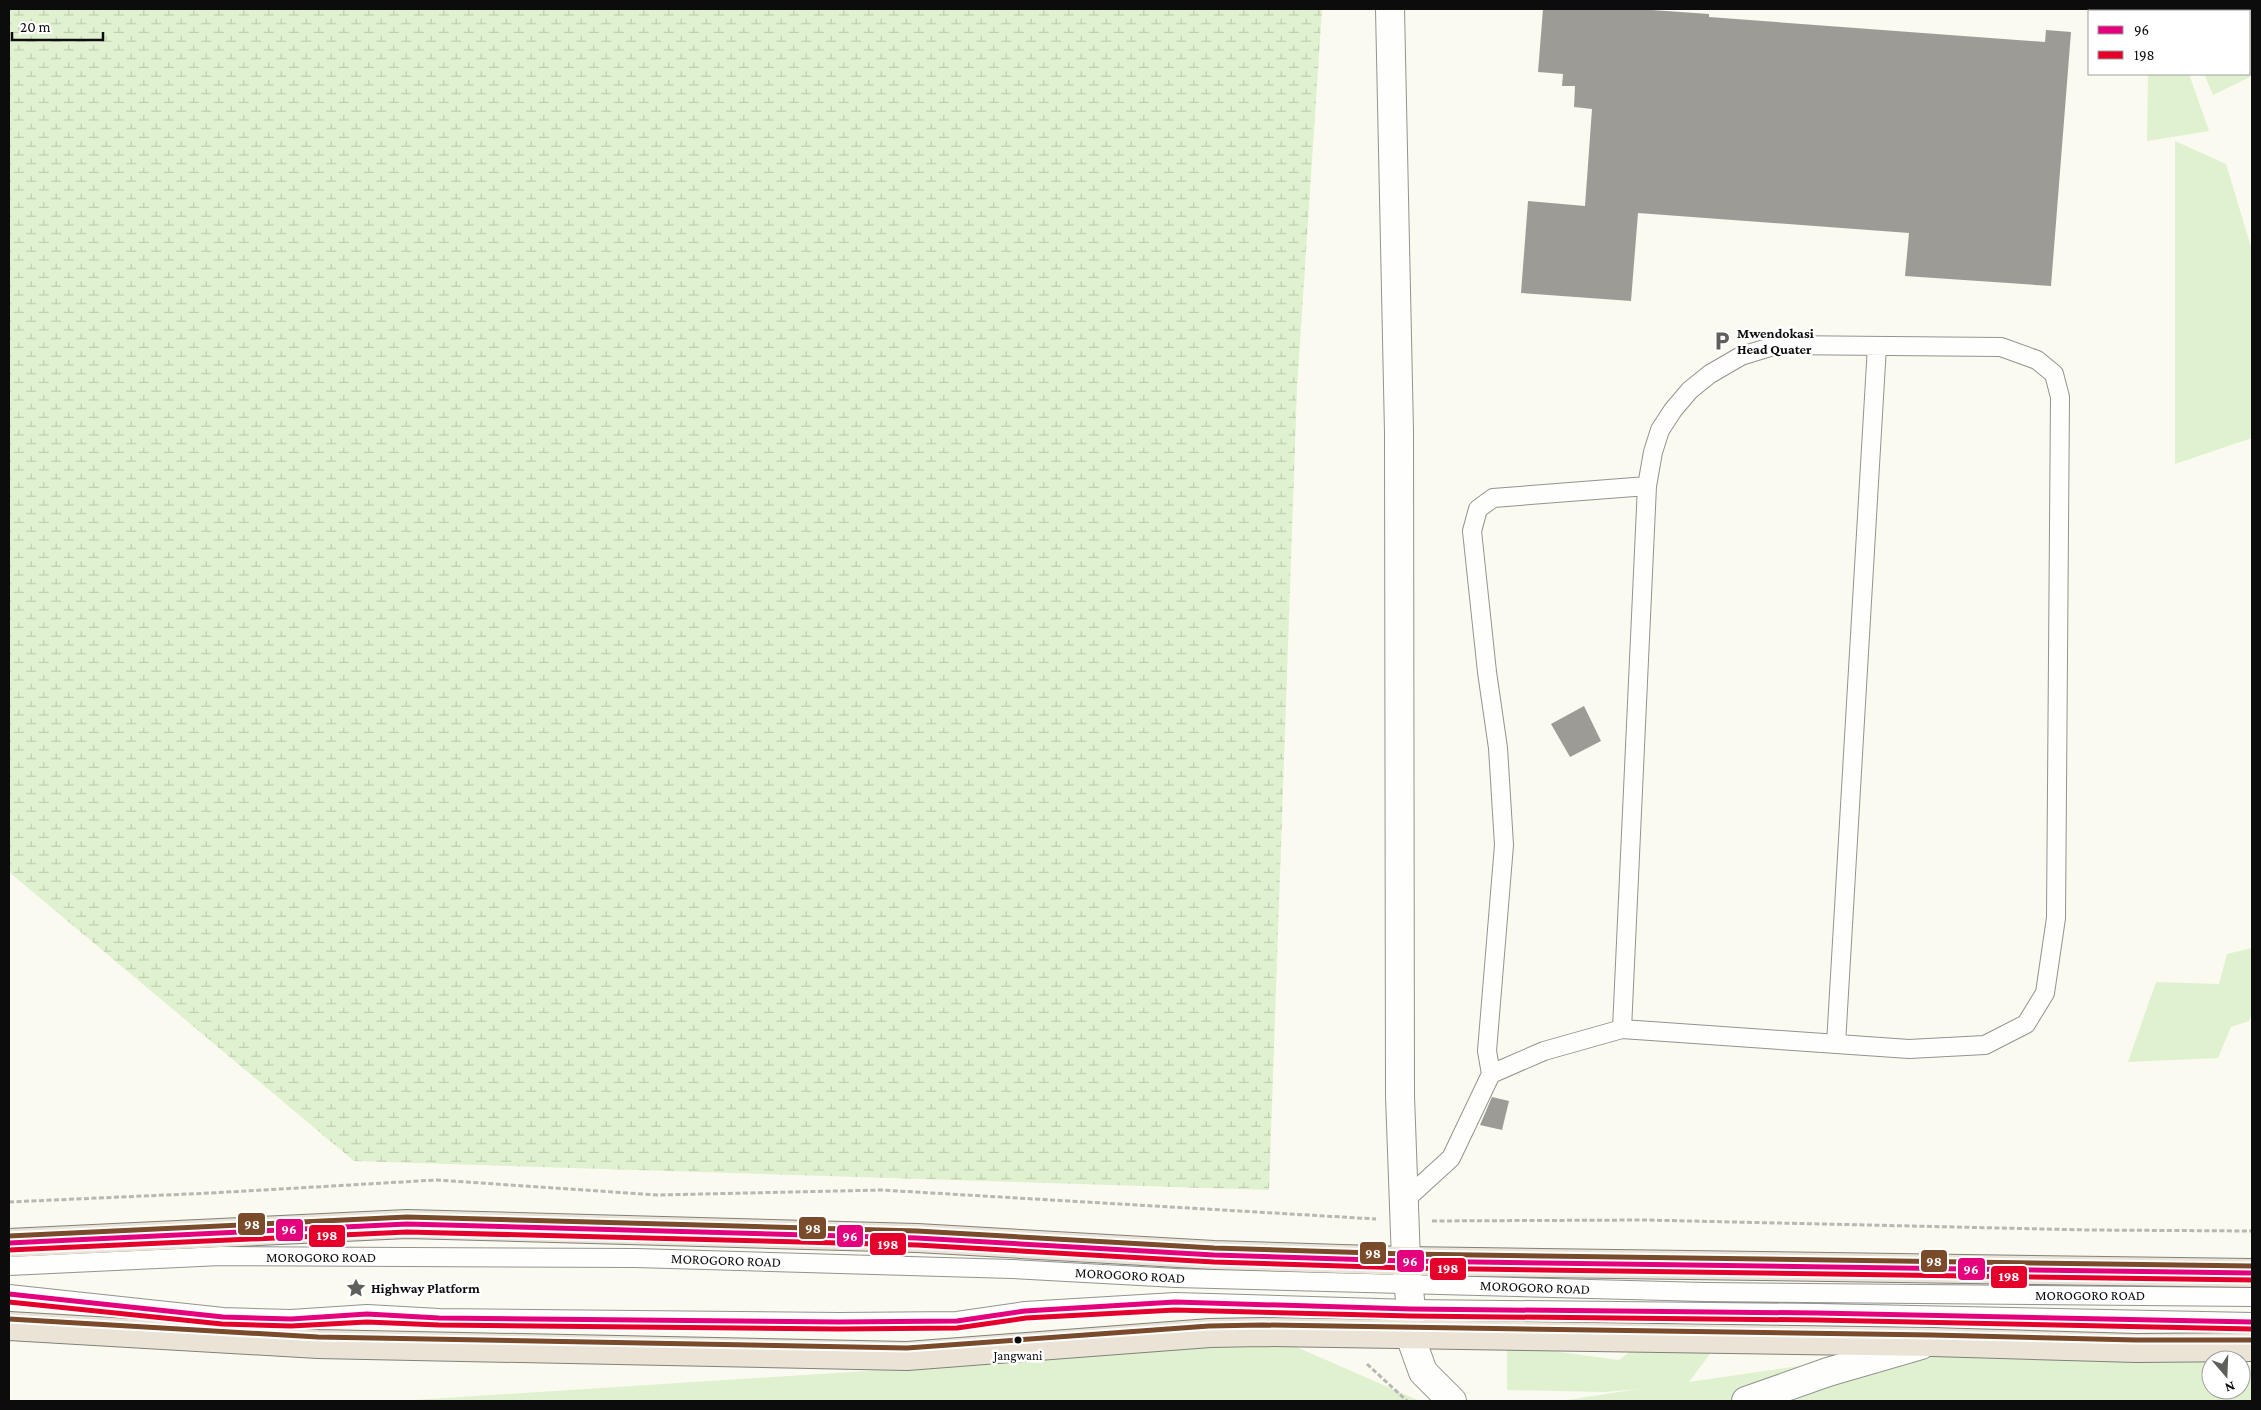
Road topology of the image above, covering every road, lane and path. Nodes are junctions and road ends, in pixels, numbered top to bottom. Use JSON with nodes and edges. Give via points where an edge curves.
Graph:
{"nodes":[{"id":1,"x":1390,"y":9,"type":"edge"},
{"id":2,"x":1877,"y":346,"type":"junction"},
{"id":3,"x":1647,"y":486,"type":"junction"},
{"id":4,"x":1622,"y":1029,"type":"junction"},
{"id":5,"x":1836,"y":1044,"type":"junction"},
{"id":6,"x":1492,"y":1074,"type":"junction"},
{"id":7,"x":9,"y":1202,"type":"edge"},
{"id":8,"x":1405,"y":1210,"type":"junction"},
{"id":9,"x":2252,"y":1231,"type":"edge"},
{"id":10,"x":9,"y":1244,"type":"edge"},
{"id":11,"x":9,"y":1266,"type":"edge"},
{"id":12,"x":2252,"y":1273,"type":"edge"},
{"id":13,"x":9,"y":1294,"type":"edge"},
{"id":14,"x":2252,"y":1296,"type":"edge"},
{"id":15,"x":1409,"y":1297,"type":"junction"},
{"id":16,"x":2252,"y":1322,"type":"edge"},
{"id":17,"x":9,"y":1326,"type":"edge"},
{"id":18,"x":1932,"y":1342,"type":"junction"},
{"id":19,"x":2252,"y":1347,"type":"edge"},
{"id":20,"x":1452,"y":1401,"type":"edge"},
{"id":21,"x":1746,"y":1401,"type":"edge"}],
"edges":[{"from":1,"to":8,"type":"street","via":[[1399,432],[1400,1096]]},
{"from":2,"to":3,"type":"lane","via":[[1777,345],[1741,356],[1710,374],[1690,390],[1660,430]]},
{"from":2,"to":5,"type":"lane"},
{"from":2,"to":5,"type":"lane","via":[[2001,347],[2037,360],[2054,374],[2060,397],[2056,918],[2046,994],[2026,1024],[1985,1045],[1909,1049]]},
{"from":3,"to":4,"type":"lane"},
{"from":3,"to":6,"type":"lane","via":[[1493,498],[1478,509],[1472,531],[1498,748],[1504,845],[1487,1051]]},
{"from":4,"to":5,"type":"lane"},
{"from":4,"to":6,"type":"lane","via":[[1544,1051]]},
{"from":6,"to":8,"type":"lane","via":[[1451,1158]]},
{"from":7,"to":8,"type":"path","via":[[436,1180],[658,1195],[881,1190]]},
{"from":8,"to":9,"type":"path","via":[[1645,1220]]},
{"from":8,"to":15,"type":"street"},
{"from":10,"to":15,"type":"highway","name":"MOROGORO ROAD","via":[[407,1224],[917,1238],[1214,1255]]},
{"from":11,"to":15,"type":"lane","name":"MOROGORO ROAD","via":[[221,1256],[636,1258],[1012,1269],[1176,1278]]},
{"from":12,"to":15,"type":"highway","name":"MOROGORO ROAD"},
{"from":13,"to":15,"type":"lane","name":"MOROGORO ROAD","via":[[223,1317],[291,1319],[367,1314],[448,1318],[839,1322],[957,1321],[1025,1311],[1175,1302]]},
{"from":14,"to":15,"type":"lane","name":"MOROGORO ROAD","via":[[1705,1292]]},
{"from":15,"to":16,"type":"lane","name":"MOROGORO ROAD","via":[[1826,1314]]},
{"from":15,"to":17,"type":"highway","name":"MOROGORO ROAD","via":[[1210,1333],[907,1356],[318,1344]]},
{"from":15,"to":18,"type":"highway","name":"MOROGORO ROAD"},
{"from":15,"to":20,"type":"street","via":[[1423,1372]]},
{"from":18,"to":19,"type":"highway","name":"MOROGORO ROAD","via":[[2136,1348]]},
{"from":18,"to":21,"type":"street","via":[[1828,1372]]}]}
